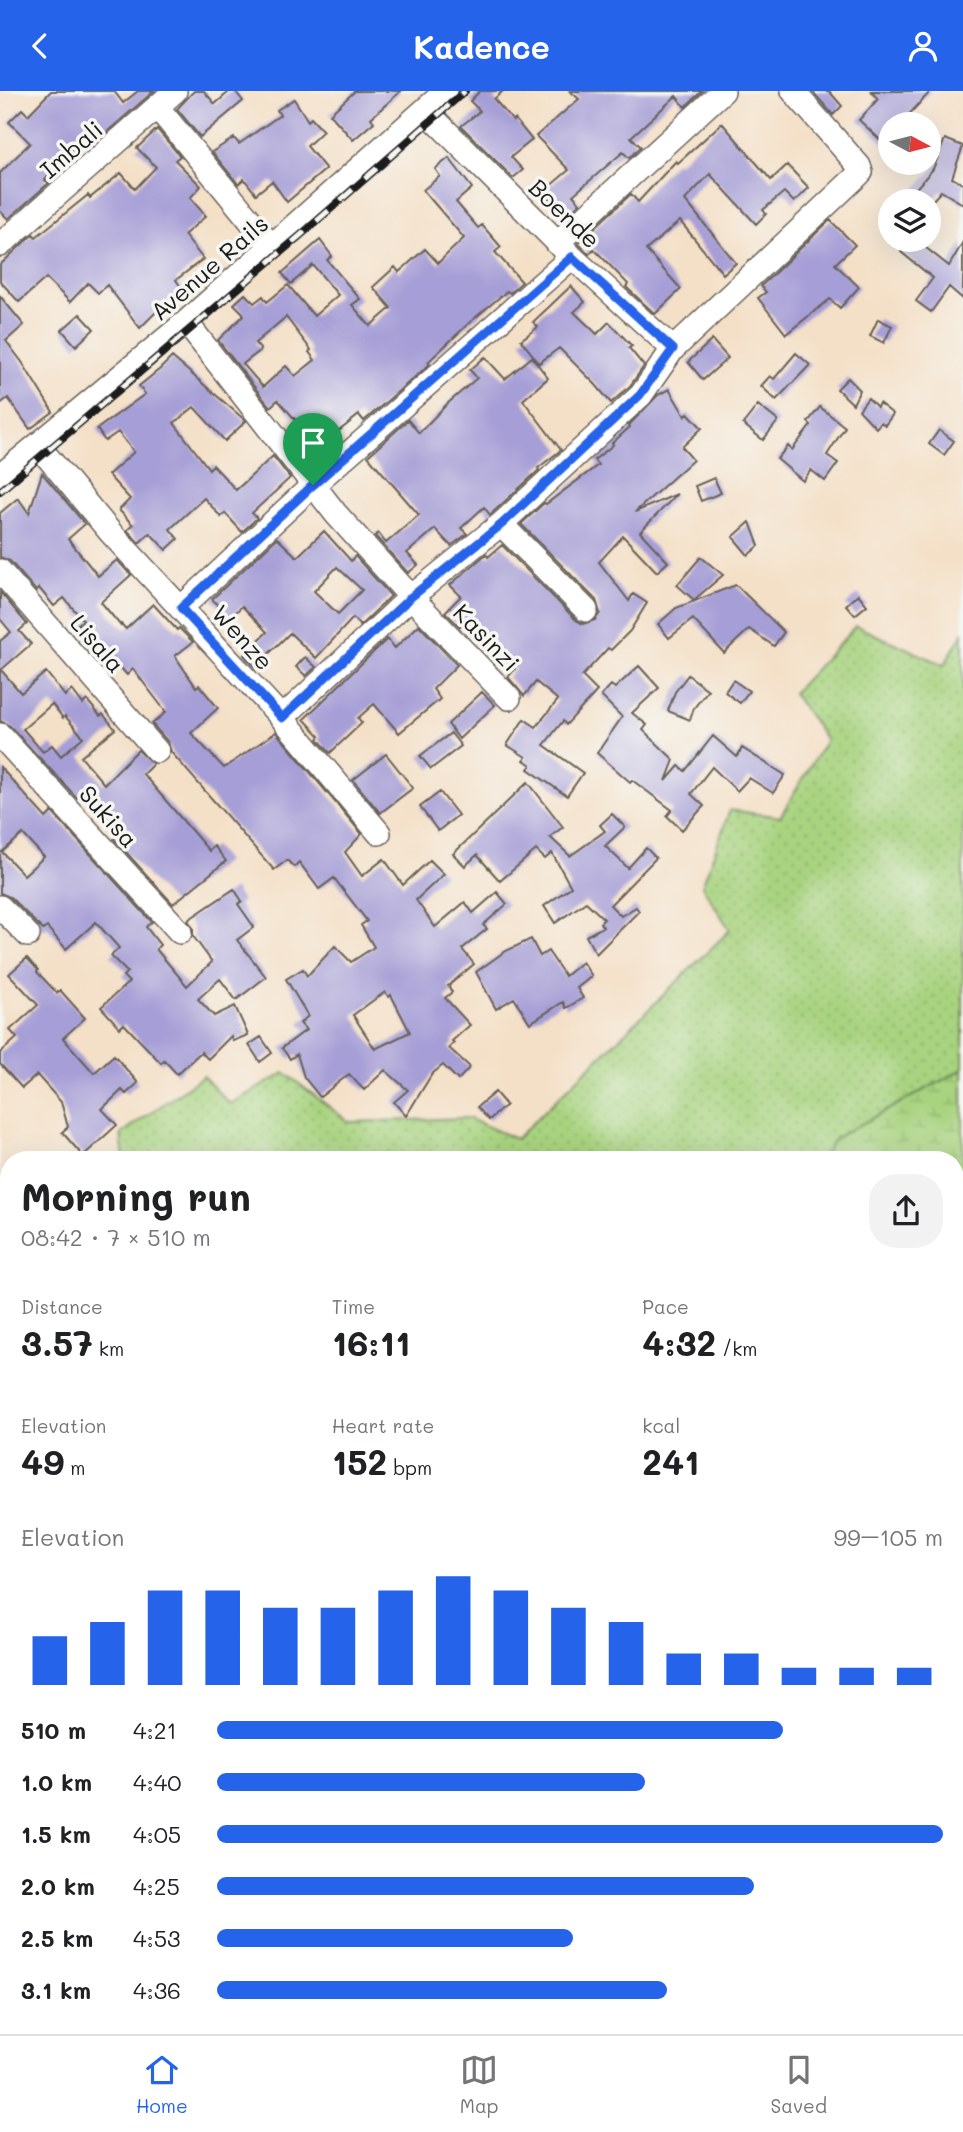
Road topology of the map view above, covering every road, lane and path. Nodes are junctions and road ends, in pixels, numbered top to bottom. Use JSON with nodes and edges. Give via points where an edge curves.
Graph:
{"nodes":[{"id":1,"x":175,"y":91,"type":"edge"},
{"id":2,"x":446,"y":91,"type":"edge"},
{"id":3,"x":723,"y":91,"type":"edge"},
{"id":4,"x":793,"y":91,"type":"edge"},
{"id":5,"x":158,"y":108,"type":"junction"},
{"id":6,"x":427,"y":109,"type":"junction"},
{"id":7,"x":0,"y":245,"type":"edge"},
{"id":8,"x":272,"y":247,"type":"junction"},
{"id":9,"x":564,"y":250,"type":"junction"},
{"id":10,"x":186,"y":322,"type":"junction"},
{"id":11,"x":673,"y":349,"type":"junction"},
{"id":12,"x":37,"y":447,"type":"junction"},
{"id":13,"x":0,"y":476,"type":"edge"},
{"id":14,"x":313,"y":485,"type":"junction"},
{"id":15,"x":502,"y":524,"type":"junction"},
{"id":16,"x":0,"y":571,"type":"edge"},
{"id":17,"x":411,"y":597,"type":"junction"},
{"id":18,"x":181,"y":608,"type":"junction"},
{"id":19,"x":586,"y":610,"type":"dead end"},
{"id":20,"x":509,"y":698,"type":"dead end"},
{"id":21,"x":282,"y":718,"type":"junction"},
{"id":22,"x":0,"y":735,"type":"edge"},
{"id":23,"x":157,"y":751,"type":"dead end"},
{"id":24,"x":379,"y":833,"type":"dead end"},
{"id":25,"x":0,"y":907,"type":"edge"},
{"id":26,"x":180,"y":932,"type":"dead end"},
{"id":27,"x":28,"y":935,"type":"dead end"}],
"edges":[{"from":1,"to":5,"type":"street","name":"Imbali"},
{"from":2,"to":6,"type":"street","name":"Avenue Rails"},
{"from":3,"to":9,"type":"street"},
{"from":4,"to":11,"type":"street","via":[[860,172]]},
{"from":5,"to":7,"type":"street","name":"Imbali"},
{"from":5,"to":8,"type":"street"},
{"from":6,"to":8,"type":"street","name":"Avenue Rails"},
{"from":6,"to":9,"type":"street","name":"Boende"},
{"from":8,"to":10,"type":"street","name":"Avenue Rails"},
{"from":9,"to":11,"type":"street","name":"Boende"},
{"from":9,"to":14,"type":"street"},
{"from":10,"to":12,"type":"street","name":"Avenue Rails"},
{"from":10,"to":14,"type":"street","name":"Kasinzi"},
{"from":11,"to":15,"type":"street","via":[[640,395]]},
{"from":12,"to":13,"type":"street","name":"Avenue Rails"},
{"from":12,"to":18,"type":"street","name":"Wenze"},
{"from":14,"to":17,"type":"street","name":"Kasinzi"},
{"from":14,"to":18,"type":"street"},
{"from":15,"to":17,"type":"street"},
{"from":15,"to":19,"type":"street"},
{"from":16,"to":23,"type":"street","name":"Lisala"},
{"from":17,"to":20,"type":"street","name":"Kasinzi"},
{"from":17,"to":21,"type":"street"},
{"from":18,"to":21,"type":"street","name":"Wenze"},
{"from":21,"to":24,"type":"street","name":"Wenze"},
{"from":22,"to":26,"type":"street","name":"Sukisa"},
{"from":25,"to":27,"type":"street"}]}
